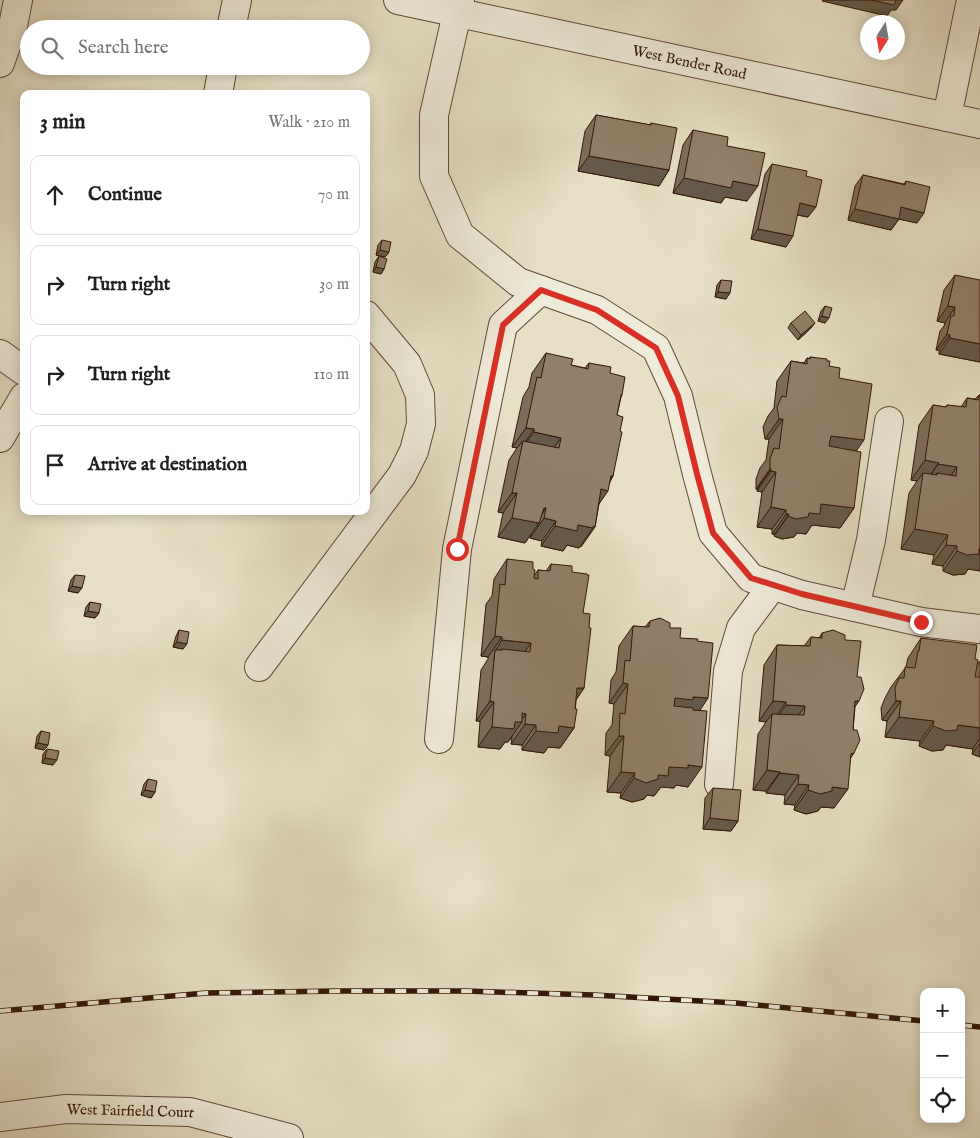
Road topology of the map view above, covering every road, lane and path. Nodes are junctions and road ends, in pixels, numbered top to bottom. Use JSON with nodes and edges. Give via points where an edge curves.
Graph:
{"nodes":[{"id":1,"x":18,"y":0,"type":"edge"},
{"id":2,"x":237,"y":0,"type":"edge"},
{"id":3,"x":398,"y":0,"type":"edge"},
{"id":4,"x":971,"y":0,"type":"edge"},
{"id":5,"x":459,"y":6,"type":"edge"},
{"id":6,"x":233,"y":20,"type":"edge"},
{"id":7,"x":0,"y":63,"type":"edge"},
{"id":8,"x":221,"y":75,"type":"edge"},
{"id":9,"x":219,"y":90,"type":"edge"},
{"id":10,"x":946,"y":116,"type":"junction"},
{"id":11,"x":980,"y":124,"type":"edge"},
{"id":12,"x":541,"y":290,"type":"junction"},
{"id":13,"x":370,"y":320,"type":"edge"},
{"id":14,"x":0,"y":354,"type":"edge"},
{"id":15,"x":20,"y":368,"type":"edge"},
{"id":16,"x":20,"y":404,"type":"edge"},
{"id":17,"x":889,"y":420,"type":"dead end"},
{"id":18,"x":0,"y":438,"type":"edge"},
{"id":19,"x":772,"y":585,"type":"junction"},
{"id":20,"x":855,"y":607,"type":"junction"},
{"id":21,"x":980,"y":629,"type":"edge"},
{"id":22,"x":259,"y":667,"type":"dead end"},
{"id":23,"x":439,"y":739,"type":"dead end"},
{"id":24,"x":720,"y":784,"type":"dead end"},
{"id":25,"x":0,"y":1117,"type":"edge"},
{"id":26,"x":289,"y":1138,"type":"edge"}],
"edges":[{"from":1,"to":7,"type":"street"},
{"from":2,"to":6,"type":"street"},
{"from":3,"to":5,"type":"street","name":"West Bender Road"},
{"from":4,"to":10,"type":"street"},
{"from":5,"to":10,"type":"street","name":"West Bender Road"},
{"from":5,"to":12,"type":"street","via":[[434,114],[434,176],[460,234],[518,282]]},
{"from":8,"to":9,"type":"street"},
{"from":10,"to":11,"type":"street","name":"West Bender Road"},
{"from":12,"to":19,"type":"street","via":[[597,310],[656,348],[678,396],[713,533],[751,578]]},
{"from":12,"to":23,"type":"street","via":[[503,325],[457,549]]},
{"from":13,"to":22,"type":"street","via":[[407,364],[420,395],[421,424],[414,450],[402,475]]},
{"from":14,"to":15,"type":"street"},
{"from":16,"to":18,"type":"street"},
{"from":17,"to":20,"type":"street","via":[[871,540]]},
{"from":19,"to":20,"type":"street"},
{"from":19,"to":24,"type":"street","via":[[741,628],[728,671]]},
{"from":20,"to":21,"type":"street","via":[[921,622]]},
{"from":25,"to":26,"type":"street","name":"West Fairfield Court","via":[[66,1110],[190,1112]]}]}
